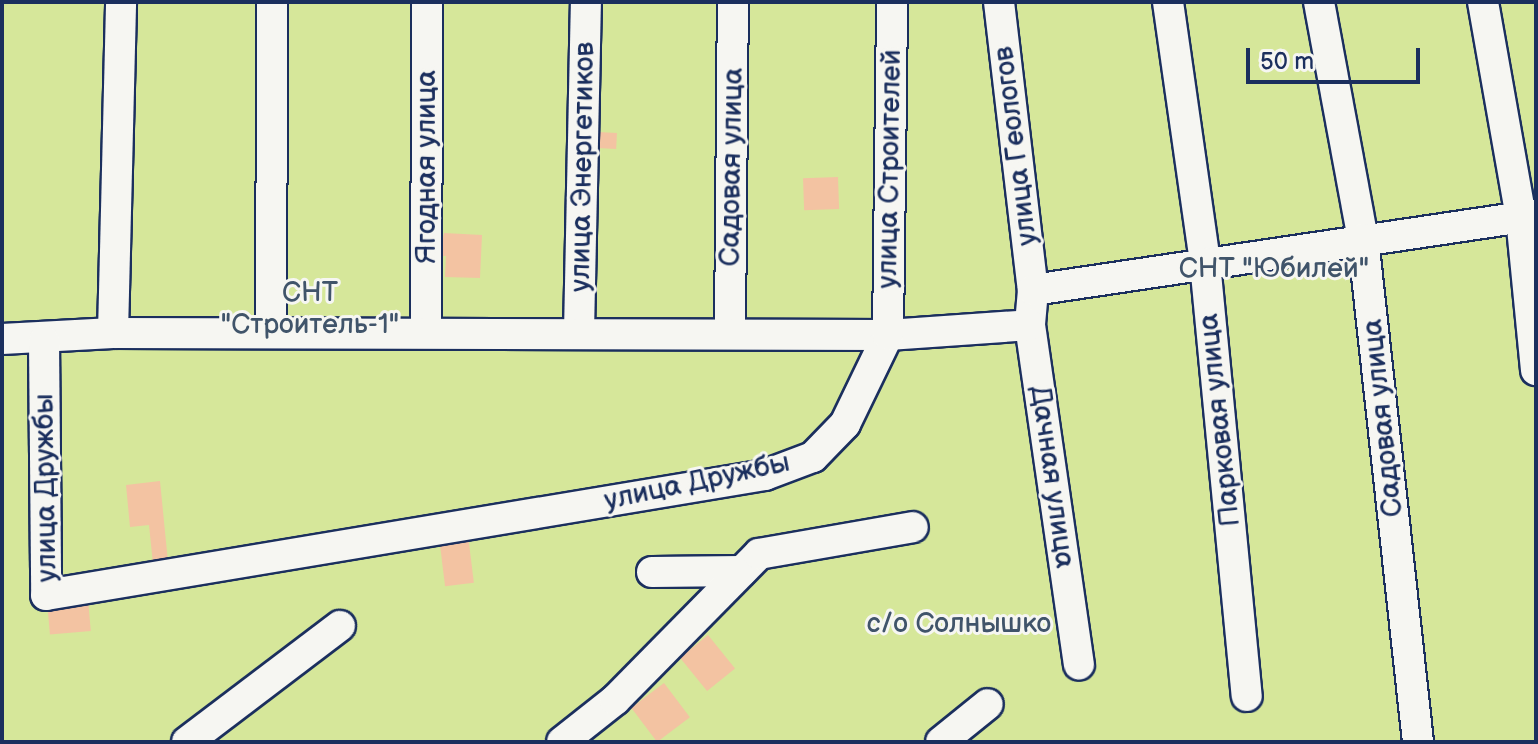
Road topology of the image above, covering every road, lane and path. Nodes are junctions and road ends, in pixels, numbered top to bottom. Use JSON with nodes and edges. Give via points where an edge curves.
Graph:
{"nodes":[{"id":1,"x":121,"y":2,"type":"edge"},
{"id":2,"x":272,"y":2,"type":"edge"},
{"id":3,"x":427,"y":2,"type":"edge"},
{"id":4,"x":586,"y":2,"type":"edge"},
{"id":5,"x":733,"y":2,"type":"edge"},
{"id":6,"x":892,"y":2,"type":"edge"},
{"id":7,"x":999,"y":2,"type":"edge"},
{"id":8,"x":1168,"y":2,"type":"edge"},
{"id":9,"x":1319,"y":2,"type":"edge"},
{"id":10,"x":1483,"y":2,"type":"edge"},
{"id":11,"x":1528,"y":216,"type":"edge"},
{"id":12,"x":1363,"y":239,"type":"junction"},
{"id":13,"x":1205,"y":263,"type":"junction"},
{"id":14,"x":1033,"y":290,"type":"junction"},
{"id":15,"x":1030,"y":325,"type":"junction"},
{"id":16,"x":579,"y":332,"type":"junction"},
{"id":17,"x":730,"y":332,"type":"junction"},
{"id":18,"x":113,"y":333,"type":"junction"},
{"id":19,"x":271,"y":333,"type":"junction"},
{"id":20,"x":426,"y":333,"type":"junction"},
{"id":21,"x":888,"y":335,"type":"junction"},
{"id":22,"x":2,"y":339,"type":"edge"},
{"id":23,"x":44,"y":341,"type":"junction"},
{"id":24,"x":1536,"y":370,"type":"edge"},
{"id":25,"x":913,"y":527,"type":"dead end"},
{"id":26,"x":742,"y":571,"type":"junction"},
{"id":27,"x":652,"y":572,"type":"dead end"},
{"id":28,"x":340,"y":626,"type":"dead end"},
{"id":29,"x":1079,"y":664,"type":"dead end"},
{"id":30,"x":1247,"y":696,"type":"dead end"},
{"id":31,"x":988,"y":704,"type":"dead end"},
{"id":32,"x":187,"y":742,"type":"edge"},
{"id":33,"x":562,"y":742,"type":"edge"},
{"id":34,"x":941,"y":742,"type":"edge"},
{"id":35,"x":1418,"y":742,"type":"edge"}],
"edges":[{"from":1,"to":18,"type":"street"},
{"from":2,"to":19,"type":"street"},
{"from":3,"to":20,"type":"street","name":"Ягодная улица"},
{"from":4,"to":16,"type":"street","name":"улица Энергетиков"},
{"from":5,"to":17,"type":"street","name":"Садовая улица"},
{"from":6,"to":21,"type":"street","name":"улица Строителей"},
{"from":7,"to":14,"type":"street","name":"улица Геологов"},
{"from":8,"to":13,"type":"street","name":"Парковая улица"},
{"from":9,"to":12,"type":"street","name":"Садовая улица"},
{"from":10,"to":11,"type":"street"},
{"from":11,"to":12,"type":"street"},
{"from":11,"to":24,"type":"street"},
{"from":12,"to":13,"type":"street"},
{"from":12,"to":35,"type":"street","name":"Садовая улица"},
{"from":13,"to":14,"type":"street"},
{"from":13,"to":30,"type":"street","name":"Парковая улица"},
{"from":14,"to":15,"type":"street","name":"Дачная улица"},
{"from":15,"to":21,"type":"street"},
{"from":15,"to":29,"type":"street","name":"Дачная улица"},
{"from":16,"to":17,"type":"street"},
{"from":16,"to":20,"type":"street"},
{"from":17,"to":21,"type":"street"},
{"from":18,"to":19,"type":"street"},
{"from":18,"to":23,"type":"street"},
{"from":19,"to":20,"type":"street"},
{"from":21,"to":23,"type":"street","name":"улица Дружбы","via":[[845,424],[813,457],[765,475],[46,595]]},
{"from":22,"to":23,"type":"street"},
{"from":25,"to":26,"type":"street","via":[[759,554]]},
{"from":26,"to":27,"type":"street"},
{"from":26,"to":33,"type":"street","via":[[615,700]]},
{"from":28,"to":32,"type":"street"},
{"from":31,"to":34,"type":"street"}]}
